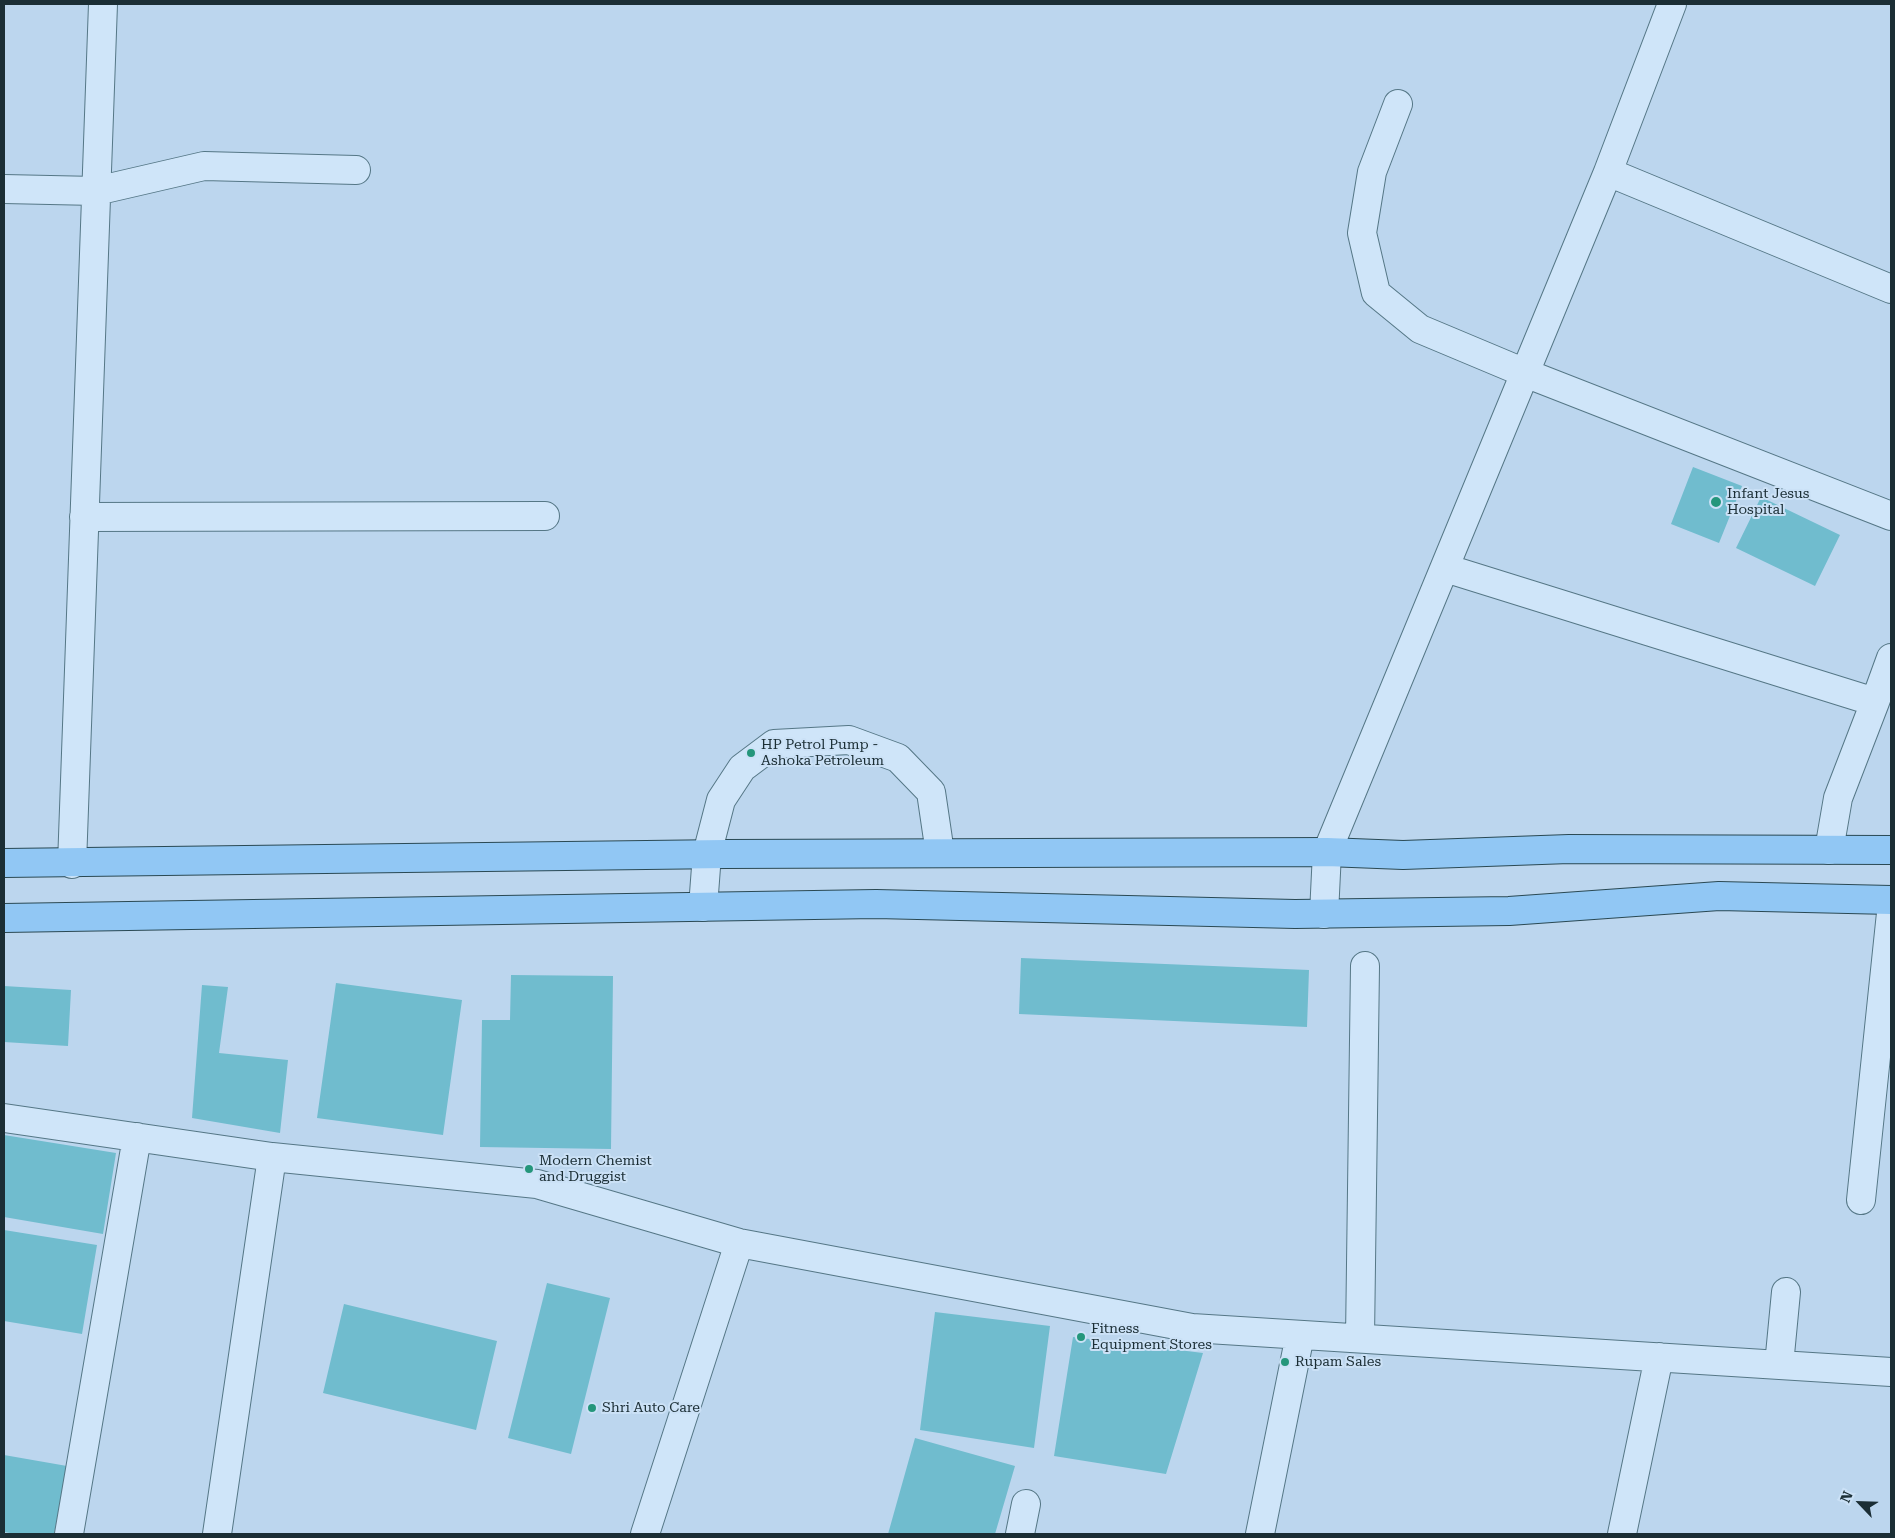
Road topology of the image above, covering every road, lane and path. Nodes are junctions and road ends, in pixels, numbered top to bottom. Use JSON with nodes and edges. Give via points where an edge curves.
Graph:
{"nodes":[{"id":1,"x":103,"y":4,"type":"edge"},
{"id":2,"x":1672,"y":4,"type":"edge"},
{"id":3,"x":1398,"y":104,"type":"dead end"},
{"id":4,"x":356,"y":170,"type":"dead end"},
{"id":5,"x":1608,"y":172,"type":"junction"},
{"id":6,"x":4,"y":189,"type":"edge"},
{"id":7,"x":96,"y":190,"type":"junction"},
{"id":8,"x":1891,"y":289,"type":"edge"},
{"id":9,"x":1525,"y":373,"type":"junction"},
{"id":10,"x":545,"y":516,"type":"dead end"},
{"id":11,"x":1891,"y":516,"type":"edge"},
{"id":12,"x":84,"y":517,"type":"junction"},
{"id":13,"x":1445,"y":568,"type":"junction"},
{"id":14,"x":1891,"y":658,"type":"edge"},
{"id":15,"x":1875,"y":702,"type":"junction"},
{"id":16,"x":1829,"y":850,"type":"junction"},
{"id":17,"x":1891,"y":850,"type":"edge"},
{"id":18,"x":1327,"y":852,"type":"junction"},
{"id":19,"x":940,"y":853,"type":"junction"},
{"id":20,"x":707,"y":854,"type":"junction"},
{"id":21,"x":4,"y":863,"type":"edge"},
{"id":22,"x":72,"y":864,"type":"junction"},
{"id":23,"x":1891,"y":900,"type":"edge"},
{"id":24,"x":703,"y":907,"type":"junction"},
{"id":25,"x":1891,"y":912,"type":"edge"},
{"id":26,"x":1324,"y":914,"type":"junction"},
{"id":27,"x":4,"y":918,"type":"edge"},
{"id":28,"x":1365,"y":966,"type":"dead end"},
{"id":29,"x":4,"y":1118,"type":"edge"},
{"id":30,"x":137,"y":1137,"type":"junction"},
{"id":31,"x":272,"y":1157,"type":"junction"},
{"id":32,"x":1861,"y":1200,"type":"dead end"},
{"id":33,"x":739,"y":1243,"type":"junction"},
{"id":34,"x":1786,"y":1292,"type":"dead end"},
{"id":35,"x":1300,"y":1335,"type":"junction"},
{"id":36,"x":1360,"y":1338,"type":"junction"},
{"id":37,"x":1659,"y":1357,"type":"junction"},
{"id":38,"x":1779,"y":1365,"type":"junction"},
{"id":39,"x":1891,"y":1372,"type":"edge"},
{"id":40,"x":1026,"y":1504,"type":"dead end"},
{"id":41,"x":69,"y":1534,"type":"edge"},
{"id":42,"x":217,"y":1534,"type":"edge"},
{"id":43,"x":645,"y":1534,"type":"edge"},
{"id":44,"x":1020,"y":1534,"type":"edge"},
{"id":45,"x":1260,"y":1534,"type":"edge"},
{"id":46,"x":1622,"y":1534,"type":"edge"}],
"edges":[{"from":1,"to":7,"type":"street"},
{"from":2,"to":5,"type":"street"},
{"from":3,"to":9,"type":"street","via":[[1372,172],[1362,233],[1376,293],[1420,329]]},
{"from":4,"to":7,"type":"street","via":[[204,166]]},
{"from":5,"to":8,"type":"street"},
{"from":5,"to":9,"type":"street"},
{"from":6,"to":7,"type":"street"},
{"from":7,"to":12,"type":"street"},
{"from":9,"to":11,"type":"street"},
{"from":9,"to":13,"type":"street"},
{"from":10,"to":12,"type":"street"},
{"from":12,"to":22,"type":"street"},
{"from":13,"to":15,"type":"street"},
{"from":13,"to":18,"type":"street"},
{"from":14,"to":15,"type":"street"},
{"from":15,"to":16,"type":"street","via":[[1838,798]]},
{"from":16,"to":17,"type":"main road"},
{"from":16,"to":18,"type":"main road","via":[[1569,849],[1403,855]]},
{"from":18,"to":19,"type":"main road"},
{"from":18,"to":26,"type":"street"},
{"from":19,"to":20,"type":"main road"},
{"from":19,"to":20,"type":"street","via":[[931,792],[898,758],[849,740],[774,744],[742,768],[721,800]]},
{"from":20,"to":22,"type":"main road"},
{"from":20,"to":24,"type":"street"},
{"from":21,"to":22,"type":"main road"},
{"from":23,"to":26,"type":"main road","via":[[1719,896],[1510,910]]},
{"from":24,"to":26,"type":"main road","via":[[876,904]]},
{"from":24,"to":27,"type":"main road"},
{"from":25,"to":32,"type":"street"},
{"from":28,"to":36,"type":"street"},
{"from":29,"to":30,"type":"street"},
{"from":30,"to":31,"type":"street"},
{"from":30,"to":41,"type":"street"},
{"from":31,"to":33,"type":"street","via":[[537,1184]]},
{"from":31,"to":42,"type":"street"},
{"from":33,"to":35,"type":"street","via":[[1192,1328]]},
{"from":33,"to":43,"type":"street"},
{"from":34,"to":38,"type":"street"},
{"from":35,"to":36,"type":"street"},
{"from":35,"to":45,"type":"street"},
{"from":36,"to":37,"type":"street"},
{"from":37,"to":38,"type":"street"},
{"from":37,"to":46,"type":"street"},
{"from":38,"to":39,"type":"street"},
{"from":40,"to":44,"type":"street"}]}
